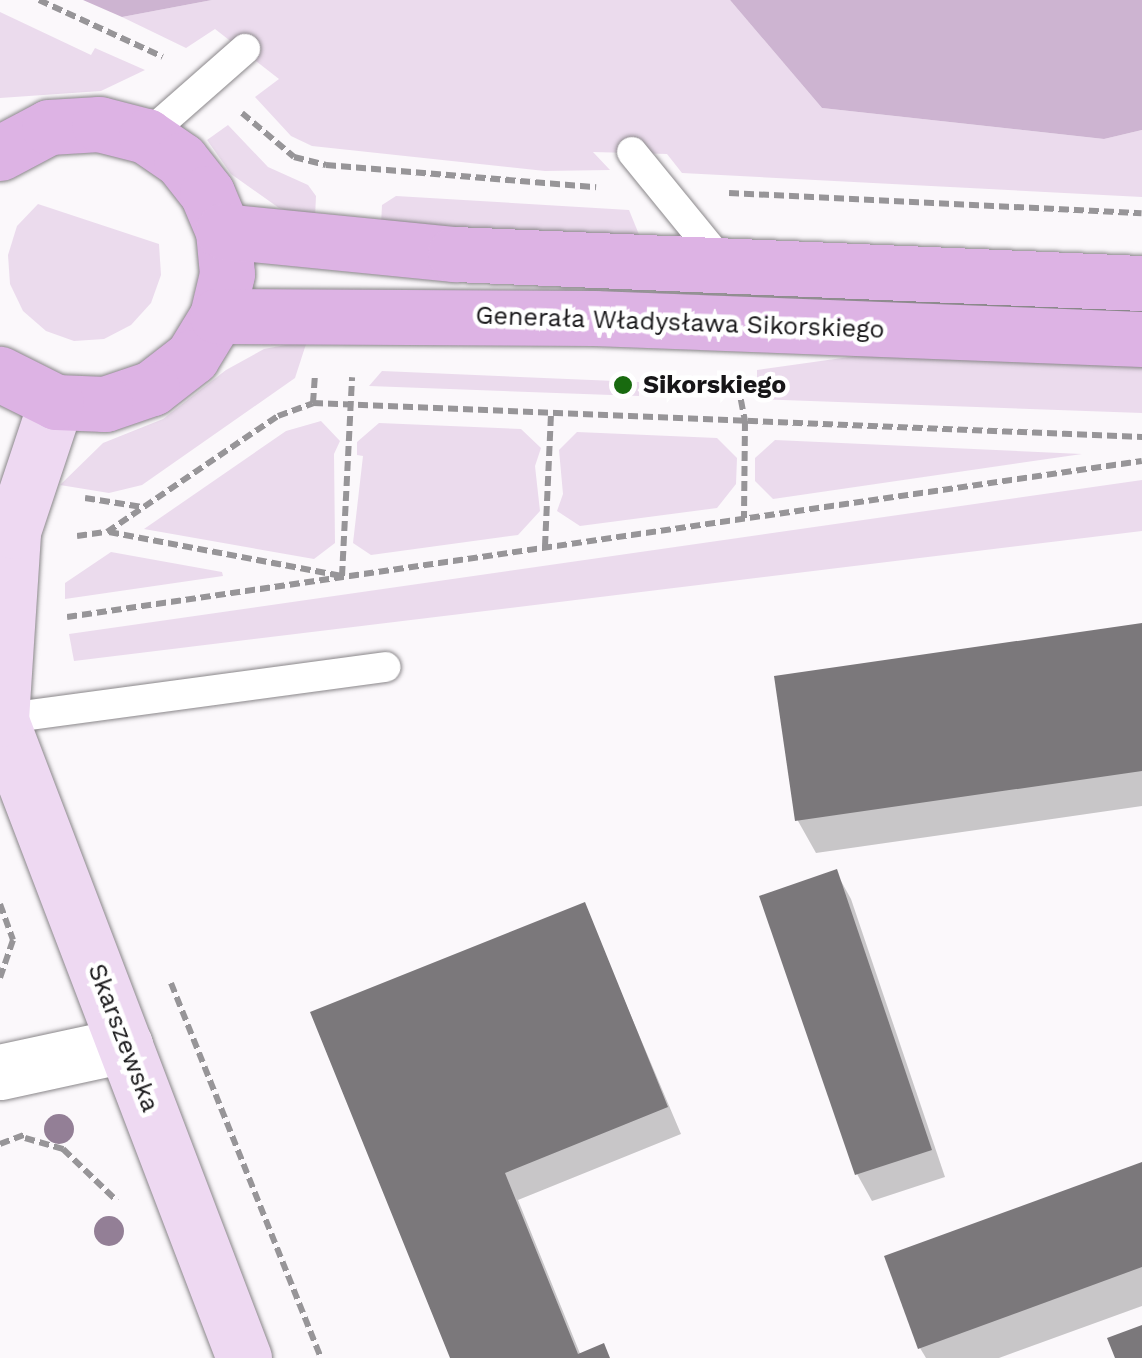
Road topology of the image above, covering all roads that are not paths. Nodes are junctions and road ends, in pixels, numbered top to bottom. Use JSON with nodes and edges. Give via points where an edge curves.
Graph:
{"nodes":[{"id":1,"x":245,"y":49,"type":"dead end"},
{"id":2,"x":146,"y":136,"type":"junction"},
{"id":3,"x":1,"y":150,"type":"edge"},
{"id":4,"x":632,"y":152,"type":"dead end"},
{"id":5,"x":223,"y":231,"type":"junction"},
{"id":6,"x":721,"y":261,"type":"junction"},
{"id":7,"x":1142,"y":282,"type":"edge"},
{"id":8,"x":217,"y":316,"type":"junction"},
{"id":9,"x":1142,"y":339,"type":"edge"},
{"id":10,"x":0,"y":374,"type":"edge"},
{"id":11,"x":56,"y":402,"type":"junction"},
{"id":12,"x":386,"y":668,"type":"dead end"},
{"id":13,"x":0,"y":719,"type":"edge"},
{"id":14,"x":125,"y":1045,"type":"junction"},
{"id":15,"x":0,"y":1072,"type":"edge"},
{"id":16,"x":244,"y":1358,"type":"edge"}],
"edges":[{"from":1,"to":2,"type":"lane"},
{"from":2,"to":3,"type":"main road","via":[[98,124],[49,127]]},
{"from":2,"to":5,"type":"main road","via":[[181,160],[207,193]]},
{"from":4,"to":6,"type":"lane"},
{"from":5,"to":6,"type":"main road","via":[[455,254]]},
{"from":5,"to":8,"type":"main road","via":[[226,274]]},
{"from":6,"to":7,"type":"main road"},
{"from":8,"to":9,"type":"main road","name":"Generała Władysława Sikorskiego","via":[[576,318]]},
{"from":8,"to":11,"type":"main road","via":[[192,357],[152,388],[106,404]]},
{"from":10,"to":11,"type":"main road"},
{"from":11,"to":13,"type":"main road","name":"Skarszewska","via":[[14,530]]},
{"from":12,"to":13,"type":"lane"},
{"from":13,"to":14,"type":"main road","name":"Skarszewska"},
{"from":14,"to":15,"type":"street"},
{"from":14,"to":16,"type":"main road","name":"Skarszewska"}]}
